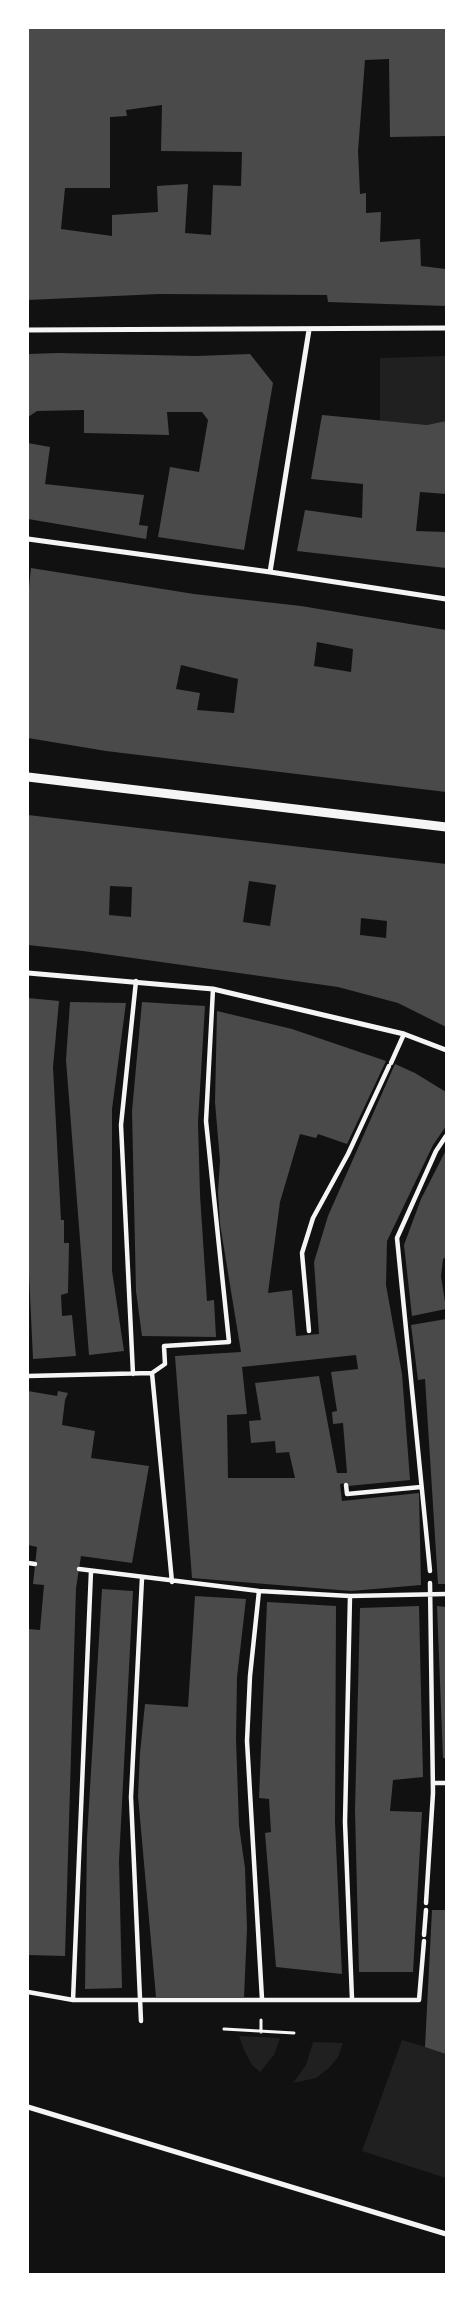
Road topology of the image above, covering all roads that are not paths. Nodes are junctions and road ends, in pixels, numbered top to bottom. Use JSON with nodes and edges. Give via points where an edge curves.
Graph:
{"nodes":[{"id":1,"x":446,"y":328,"type":"edge"},
{"id":2,"x":28,"y":330,"type":"edge"},
{"id":3,"x":309,"y":330,"type":"junction"},
{"id":4,"x":28,"y":539,"type":"edge"},
{"id":5,"x":270,"y":572,"type":"junction"},
{"id":6,"x":446,"y":599,"type":"edge"},
{"id":7,"x":28,"y":777,"type":"edge"},
{"id":8,"x":446,"y":827,"type":"edge"},
{"id":9,"x":28,"y":973,"type":"edge"},
{"id":10,"x":136,"y":981,"type":"junction"},
{"id":11,"x":213,"y":989,"type":"junction"},
{"id":12,"x":404,"y":1034,"type":"junction"},
{"id":13,"x":446,"y":1050,"type":"edge"},
{"id":14,"x":446,"y":1136,"type":"edge"},
{"id":15,"x":309,"y":1331,"type":"dead end"},
{"id":16,"x":152,"y":1373,"type":"junction"},
{"id":17,"x":133,"y":1374,"type":"junction"},
{"id":18,"x":28,"y":1376,"type":"edge"},
{"id":19,"x":346,"y":1485,"type":"dead end"},
{"id":20,"x":421,"y":1487,"type":"junction"},
{"id":21,"x":28,"y":1563,"type":"edge"},
{"id":22,"x":35,"y":1564,"type":"dead end"},
{"id":23,"x":79,"y":1569,"type":"dead end"},
{"id":24,"x":90,"y":1571,"type":"junction"},
{"id":25,"x":430,"y":1571,"type":"dead end"},
{"id":26,"x":142,"y":1578,"type":"junction"},
{"id":27,"x":172,"y":1582,"type":"junction"},
{"id":28,"x":430,"y":1583,"type":"dead end"},
{"id":29,"x":259,"y":1591,"type":"junction"},
{"id":30,"x":430,"y":1594,"type":"junction"},
{"id":31,"x":446,"y":1594,"type":"edge"},
{"id":32,"x":350,"y":1596,"type":"junction"},
{"id":33,"x":433,"y":1783,"type":"junction"},
{"id":34,"x":446,"y":1783,"type":"edge"},
{"id":35,"x":426,"y":1903,"type":"dead end"},
{"id":36,"x":426,"y":1910,"type":"dead end"},
{"id":37,"x":424,"y":1935,"type":"dead end"},
{"id":38,"x":424,"y":1941,"type":"dead end"},
{"id":39,"x":28,"y":1992,"type":"edge"},
{"id":40,"x":352,"y":1999,"type":"junction"},
{"id":41,"x":73,"y":2000,"type":"junction"},
{"id":42,"x":140,"y":2000,"type":"junction"},
{"id":43,"x":262,"y":2000,"type":"junction"},
{"id":44,"x":141,"y":2021,"type":"dead end"},
{"id":45,"x":28,"y":2107,"type":"edge"},
{"id":46,"x":446,"y":2234,"type":"edge"}],
"edges":[{"from":1,"to":3,"type":"street"},
{"from":2,"to":3,"type":"street"},
{"from":3,"to":5,"type":"street"},
{"from":4,"to":5,"type":"street"},
{"from":5,"to":6,"type":"street"},
{"from":7,"to":8,"type":"street"},
{"from":9,"to":10,"type":"street"},
{"from":10,"to":11,"type":"street"},
{"from":10,"to":17,"type":"street","via":[[121,1125]]},
{"from":11,"to":12,"type":"street"},
{"from":11,"to":16,"type":"street","via":[[206,1121],[230,1342],[164,1346],[165,1364]]},
{"from":12,"to":13,"type":"street"},
{"from":12,"to":15,"type":"street","via":[[348,1154],[313,1218],[302,1253]]},
{"from":14,"to":20,"type":"street","via":[[436,1151],[397,1238]]},
{"from":16,"to":17,"type":"street"},
{"from":16,"to":27,"type":"street"},
{"from":17,"to":18,"type":"street"},
{"from":19,"to":20,"type":"street","via":[[347,1494]]},
{"from":20,"to":25,"type":"street"},
{"from":21,"to":22,"type":"street"},
{"from":23,"to":24,"type":"street"},
{"from":24,"to":26,"type":"street"},
{"from":24,"to":41,"type":"street"},
{"from":26,"to":27,"type":"street"},
{"from":26,"to":42,"type":"street","via":[[131,1797]]},
{"from":27,"to":29,"type":"street"},
{"from":28,"to":30,"type":"street"},
{"from":29,"to":32,"type":"street"},
{"from":29,"to":43,"type":"street","via":[[247,1741]]},
{"from":30,"to":31,"type":"street"},
{"from":30,"to":32,"type":"street"},
{"from":30,"to":33,"type":"street"},
{"from":32,"to":40,"type":"street","via":[[345,1822]]},
{"from":33,"to":34,"type":"street"},
{"from":33,"to":35,"type":"street"},
{"from":36,"to":37,"type":"street"},
{"from":38,"to":40,"type":"street","via":[[419,2000]]},
{"from":39,"to":41,"type":"street"},
{"from":40,"to":43,"type":"street"},
{"from":41,"to":42,"type":"street"},
{"from":42,"to":43,"type":"street"},
{"from":42,"to":44,"type":"street"},
{"from":45,"to":46,"type":"street"}]}
